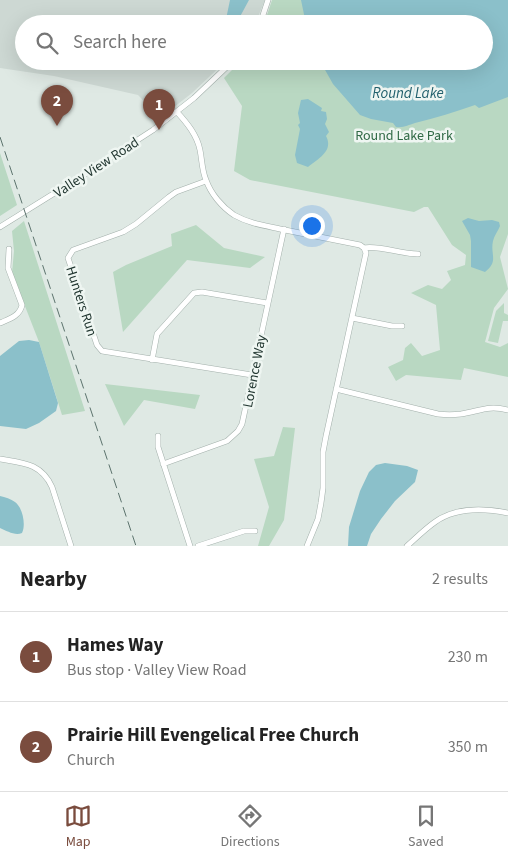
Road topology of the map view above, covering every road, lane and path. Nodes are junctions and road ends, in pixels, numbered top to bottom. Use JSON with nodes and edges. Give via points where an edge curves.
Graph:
{"nodes":[{"id":1,"x":268,"y":0,"type":"edge"},
{"id":2,"x":263,"y":15,"type":"edge"},
{"id":3,"x":224,"y":70,"type":"edge"},
{"id":4,"x":177,"y":112,"type":"junction"},
{"id":5,"x":206,"y":181,"type":"junction"},
{"id":6,"x":0,"y":227,"type":"edge"},
{"id":7,"x":284,"y":229,"type":"junction"},
{"id":8,"x":364,"y":248,"type":"junction"},
{"id":9,"x":9,"y":250,"type":"dead end"},
{"id":10,"x":418,"y":254,"type":"dead end"},
{"id":11,"x":267,"y":303,"type":"junction"},
{"id":12,"x":352,"y":318,"type":"junction"},
{"id":13,"x":0,"y":323,"type":"edge"},
{"id":14,"x":402,"y":326,"type":"dead end"},
{"id":15,"x":152,"y":360,"type":"junction"},
{"id":16,"x":252,"y":375,"type":"junction"},
{"id":17,"x":336,"y":389,"type":"junction"},
{"id":18,"x":508,"y":410,"type":"edge"},
{"id":19,"x":158,"y":436,"type":"dead end"},
{"id":20,"x":0,"y":459,"type":"edge"},
{"id":21,"x":164,"y":464,"type":"junction"},
{"id":22,"x":508,"y":513,"type":"edge"},
{"id":23,"x":255,"y":531,"type":"dead end"},
{"id":24,"x":309,"y":545,"type":"edge"},
{"id":25,"x":71,"y":546,"type":"edge"},
{"id":26,"x":190,"y":546,"type":"edge"},
{"id":27,"x":198,"y":546,"type":"edge"},
{"id":28,"x":407,"y":546,"type":"edge"}],
"edges":[{"from":1,"to":2,"type":"street"},
{"from":3,"to":4,"type":"street","name":"Valley View Road"},
{"from":4,"to":5,"type":"street","via":[[197,139]]},
{"from":4,"to":6,"type":"street","name":"Valley View Road"},
{"from":5,"to":7,"type":"street","via":[[218,201],[234,215]]},
{"from":5,"to":15,"type":"street","name":"Hunters Run","via":[[176,192],[123,232],[73,250],[68,258],[99,349]]},
{"from":7,"to":8,"type":"street"},
{"from":7,"to":11,"type":"street","name":"Lorence Way"},
{"from":8,"to":10,"type":"street"},
{"from":8,"to":12,"type":"street","via":[[366,253]]},
{"from":9,"to":13,"type":"street","via":[[8,268],[22,305],[16,316]]},
{"from":11,"to":15,"type":"street","via":[[194,293],[157,334]]},
{"from":11,"to":16,"type":"street","name":"Lorence Way"},
{"from":12,"to":14,"type":"street"},
{"from":12,"to":17,"type":"street"},
{"from":15,"to":16,"type":"street","name":"Hunters Run"},
{"from":16,"to":21,"type":"street","name":"Lorence Way","via":[[242,424],[233,437]]},
{"from":17,"to":18,"type":"street","via":[[438,414],[462,414],[492,407]]},
{"from":17,"to":24,"type":"street","via":[[324,452],[321,504]]},
{"from":19,"to":21,"type":"street","via":[[158,448]]},
{"from":20,"to":25,"type":"street","via":[[33,466],[48,479]]},
{"from":21,"to":26,"type":"street"},
{"from":22,"to":28,"type":"street","via":[[484,509],[458,512],[436,521]]},
{"from":23,"to":27,"type":"street","via":[[244,531]]}]}
